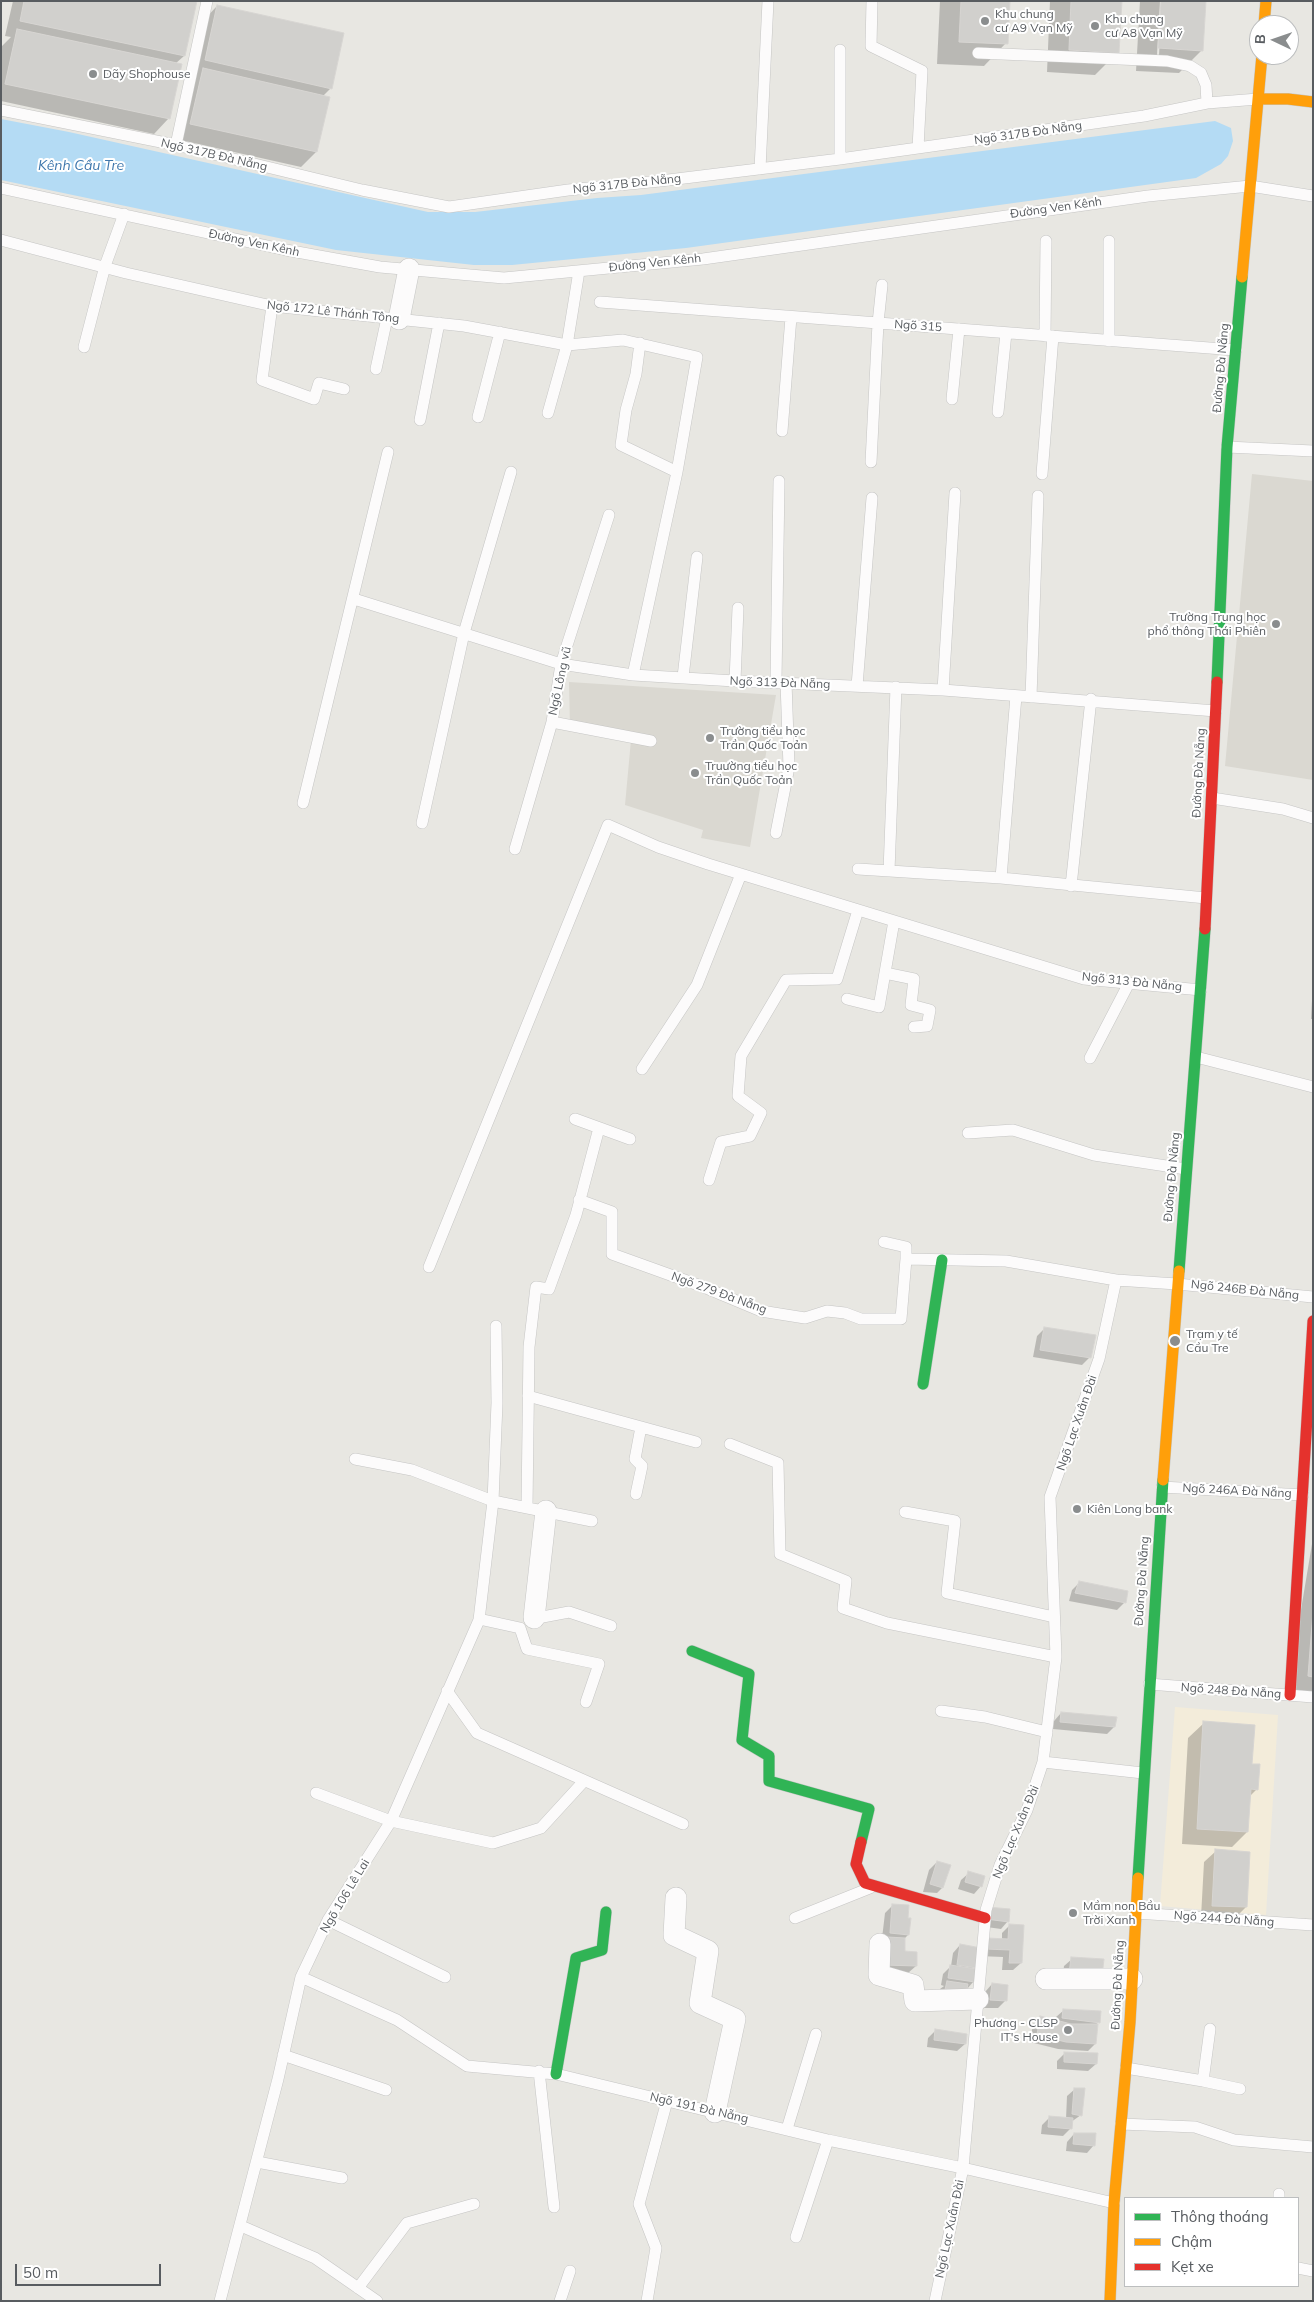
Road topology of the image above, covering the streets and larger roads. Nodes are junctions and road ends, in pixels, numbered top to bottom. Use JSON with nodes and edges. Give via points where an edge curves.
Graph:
{"nodes":[{"id":1,"x":1266,"y":1,"type":"edge"},
{"id":2,"x":1265,"y":15,"type":"edge"},
{"id":3,"x":1261,"y":65,"type":"edge"},
{"id":4,"x":1258,"y":101,"type":"junction"},
{"id":5,"x":1313,"y":102,"type":"edge"},
{"id":6,"x":409,"y":269,"type":"road end"},
{"id":7,"x":393,"y":318,"type":"road end"},
{"id":8,"x":942,"y":1260,"type":"road end"},
{"id":9,"x":1313,"y":1321,"type":"edge"},
{"id":10,"x":923,"y":1384,"type":"dead end"},
{"id":11,"x":1308,"y":1496,"type":"edge"},
{"id":12,"x":537,"y":1510,"type":"road end"},
{"id":13,"x":527,"y":1623,"type":"road end"},
{"id":14,"x":692,"y":1650,"type":"dead end"},
{"id":15,"x":1290,"y":1695,"type":"road end"},
{"id":16,"x":676,"y":1898,"type":"dead end"},
{"id":17,"x":606,"y":1912,"type":"dead end"},
{"id":18,"x":985,"y":1918,"type":"road end"},
{"id":19,"x":880,"y":1944,"type":"dead end"},
{"id":20,"x":1046,"y":1979,"type":"dead end"},
{"id":21,"x":1132,"y":1979,"type":"junction"},
{"id":22,"x":978,"y":1999,"type":"road end"},
{"id":23,"x":556,"y":2074,"type":"road end"},
{"id":24,"x":715,"y":2112,"type":"road end"},
{"id":25,"x":1110,"y":2301,"type":"edge"}],
"edges":[{"from":1,"to":2,"type":"main road"},
{"from":3,"to":4,"type":"main road","name":"Đường Đà Nẵng"},
{"from":4,"to":5,"type":"main road","via":[[1288,99]]},
{"from":4,"to":21,"type":"main road","name":"Đường Đà Nẵng","via":[[1228,448],[1201,990],[1162,1487]]},
{"from":6,"to":7,"type":"street"},
{"from":8,"to":10,"type":"main road"},
{"from":9,"to":11,"type":"main road"},
{"from":11,"to":15,"type":"main road"},
{"from":12,"to":13,"type":"street"},
{"from":14,"to":18,"type":"main road","via":[[749,1674],[742,1740],[769,1756],[769,1781],[869,1810],[856,1864],[865,1882]]},
{"from":16,"to":24,"type":"street","via":[[674,1935],[708,1951],[700,2003],[735,2019]]},
{"from":17,"to":23,"type":"main road","via":[[602,1950],[576,1958]]},
{"from":19,"to":22,"type":"street","via":[[879,1975],[913,1985],[915,2001]]},
{"from":20,"to":21,"type":"street"},
{"from":21,"to":25,"type":"main road","name":"Đường Đà Nẵng","via":[[1114,2203]]}]}
